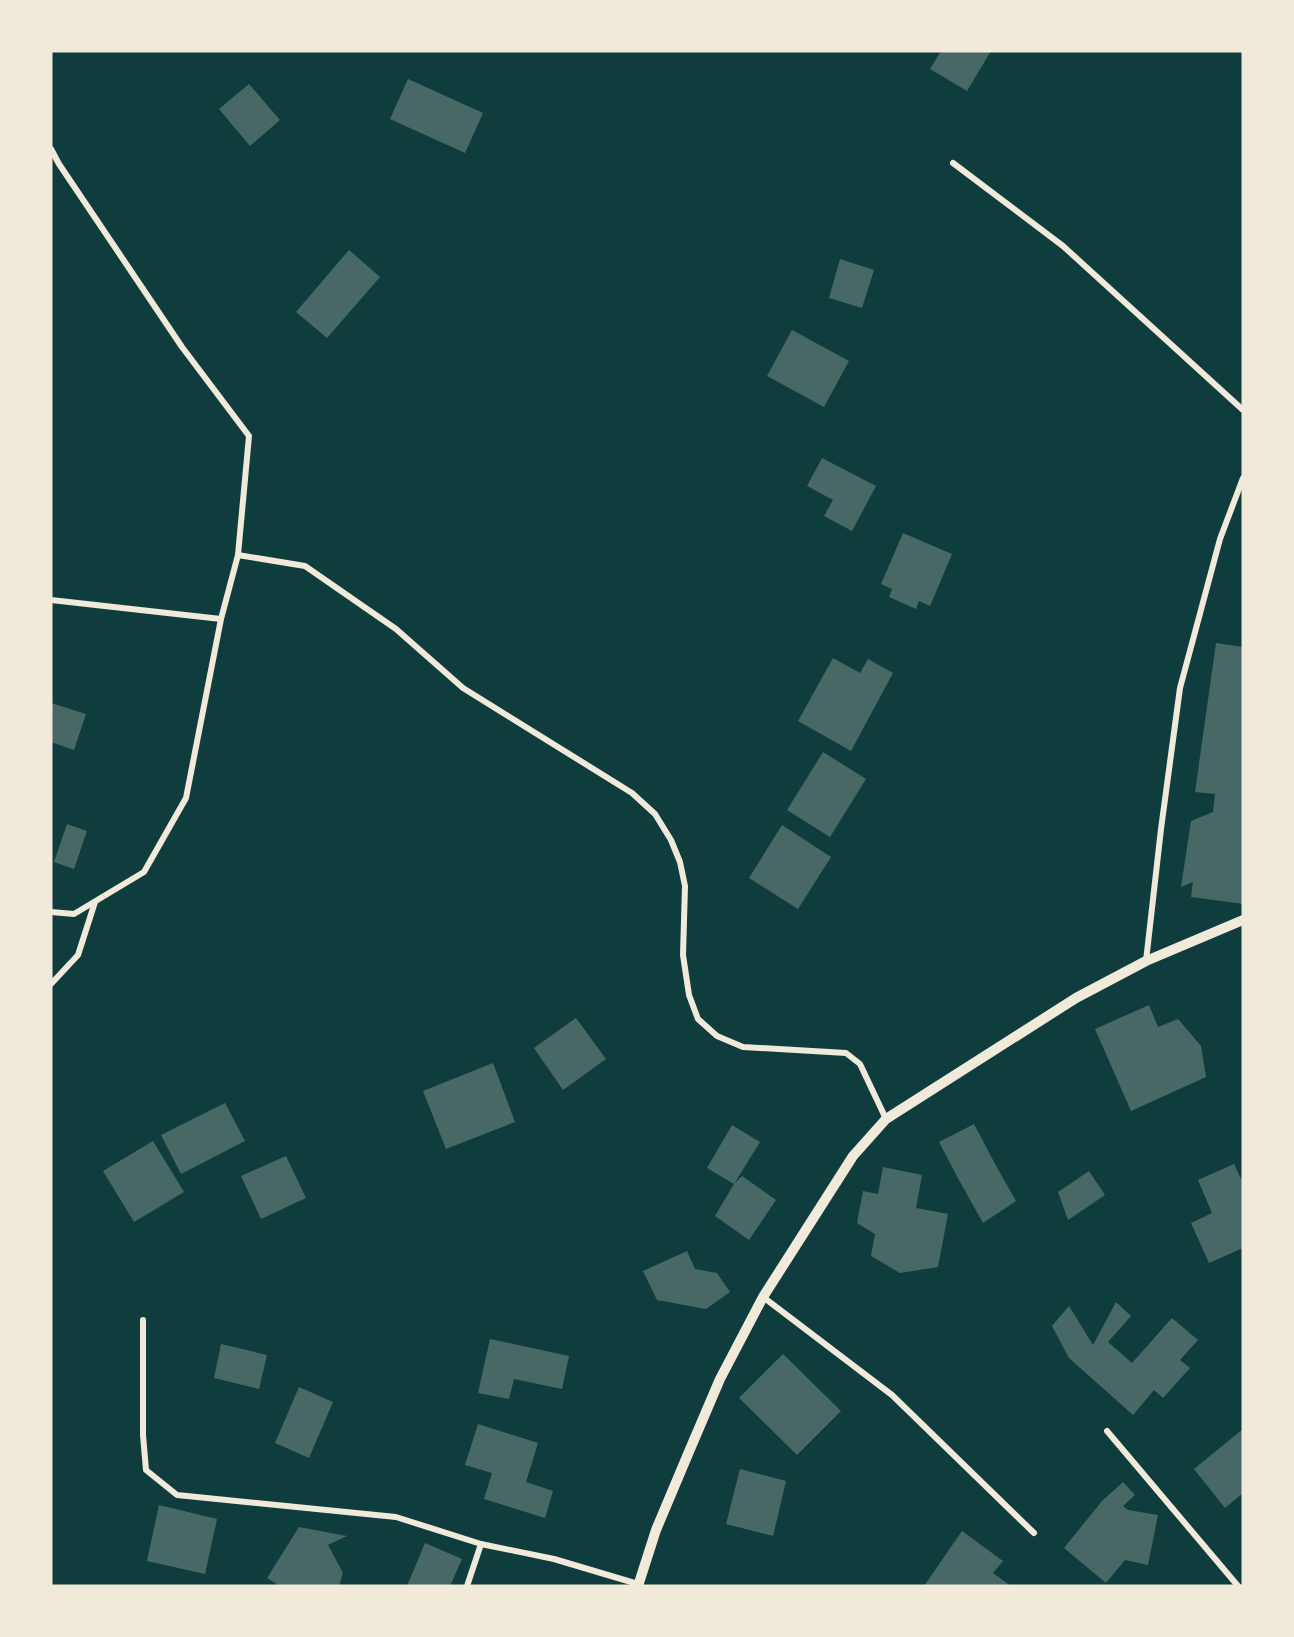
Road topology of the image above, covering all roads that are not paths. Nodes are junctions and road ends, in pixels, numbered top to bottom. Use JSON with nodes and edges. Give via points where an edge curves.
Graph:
{"nodes":[{"id":1,"x":51,"y":149,"type":"edge"},
{"id":2,"x":953,"y":163,"type":"dead end"},
{"id":3,"x":1243,"y":410,"type":"edge"},
{"id":4,"x":1243,"y":478,"type":"edge"},
{"id":5,"x":238,"y":555,"type":"junction"},
{"id":6,"x":51,"y":600,"type":"edge"},
{"id":7,"x":221,"y":619,"type":"junction"},
{"id":8,"x":95,"y":902,"type":"junction"},
{"id":9,"x":51,"y":912,"type":"edge"},
{"id":10,"x":1243,"y":920,"type":"edge"},
{"id":11,"x":1146,"y":961,"type":"junction"},
{"id":12,"x":51,"y":984,"type":"edge"},
{"id":13,"x":886,"y":1119,"type":"junction"},
{"id":14,"x":763,"y":1298,"type":"junction"},
{"id":15,"x":143,"y":1320,"type":"dead end"},
{"id":16,"x":1107,"y":1431,"type":"dead end"},
{"id":17,"x":1035,"y":1533,"type":"dead end"},
{"id":18,"x":481,"y":1544,"type":"junction"},
{"id":19,"x":638,"y":1585,"type":"edge"},
{"id":20,"x":467,"y":1586,"type":"edge"},
{"id":21,"x":1238,"y":1586,"type":"edge"}],
"edges":[{"from":1,"to":5,"type":"street","via":[[182,347],[249,436]]},
{"from":2,"to":3,"type":"street","via":[[1062,246]]},
{"from":4,"to":11,"type":"street","via":[[1220,539],[1180,688]]},
{"from":5,"to":7,"type":"street"},
{"from":5,"to":13,"type":"street","via":[[305,566],[396,629],[463,688],[632,793],[655,814],[680,862],[685,886],[683,955],[689,995],[698,1019],[717,1036],[743,1047],[846,1053],[861,1064]]},
{"from":6,"to":7,"type":"street"},
{"from":7,"to":8,"type":"street","via":[[186,798],[144,872]]},
{"from":8,"to":9,"type":"street","via":[[74,915]]},
{"from":8,"to":12,"type":"street","via":[[78,955]]},
{"from":10,"to":11,"type":"street"},
{"from":11,"to":13,"type":"street","via":[[1076,998]]},
{"from":13,"to":14,"type":"street","via":[[853,1156]]},
{"from":14,"to":17,"type":"street","via":[[892,1395]]},
{"from":14,"to":19,"type":"street","via":[[720,1378],[656,1530]]},
{"from":15,"to":18,"type":"street","via":[[146,1470],[177,1495],[396,1517]]},
{"from":16,"to":21,"type":"street"},
{"from":18,"to":19,"type":"street","via":[[554,1559]]},
{"from":18,"to":20,"type":"street"}]}
